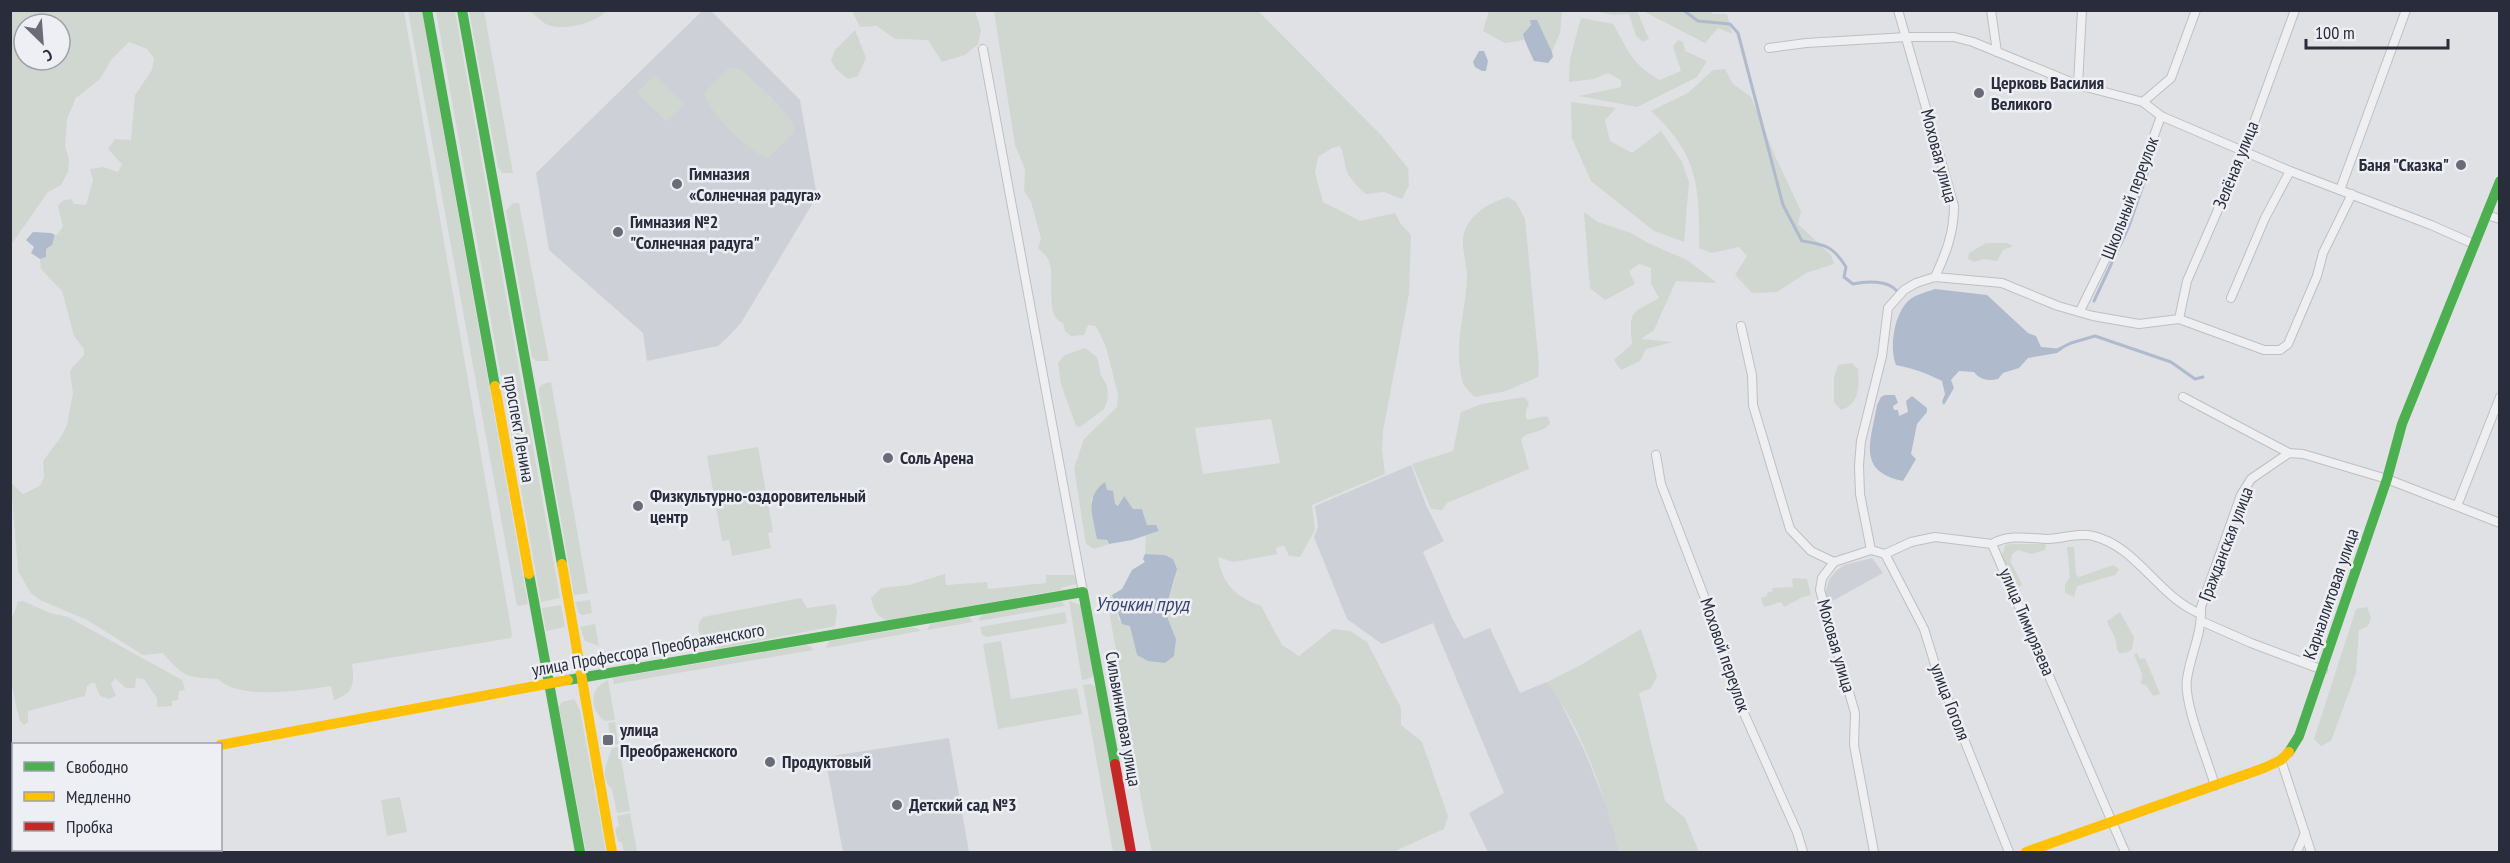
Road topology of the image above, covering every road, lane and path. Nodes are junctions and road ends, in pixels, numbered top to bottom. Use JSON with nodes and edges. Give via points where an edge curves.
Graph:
{"nodes":[{"id":1,"x":427,"y":10,"type":"edge"},
{"id":2,"x":462,"y":10,"type":"edge"},
{"id":3,"x":1898,"y":10,"type":"edge"},
{"id":4,"x":1991,"y":10,"type":"edge"},
{"id":5,"x":2082,"y":10,"type":"edge"},
{"id":6,"x":2196,"y":10,"type":"edge"},
{"id":7,"x":2295,"y":10,"type":"edge"},
{"id":8,"x":2406,"y":10,"type":"edge"},
{"id":9,"x":1907,"y":37,"type":"junction"},
{"id":10,"x":1768,"y":48,"type":"dead end"},
{"id":11,"x":983,"y":49,"type":"dead end"},
{"id":12,"x":1997,"y":52,"type":"junction"},
{"id":13,"x":2078,"y":85,"type":"junction"},
{"id":14,"x":2143,"y":102,"type":"junction"},
{"id":15,"x":2161,"y":116,"type":"junction"},
{"id":16,"x":2244,"y":150,"type":"junction"},
{"id":17,"x":2290,"y":171,"type":"junction"},
{"id":18,"x":2499,"y":181,"type":"edge"},
{"id":19,"x":2340,"y":190,"type":"junction"},
{"id":20,"x":2352,"y":194,"type":"junction"},
{"id":21,"x":2486,"y":215,"type":"junction"},
{"id":22,"x":2499,"y":219,"type":"edge"},
{"id":23,"x":2474,"y":244,"type":"junction"},
{"id":24,"x":1935,"y":277,"type":"junction"},
{"id":25,"x":2231,"y":298,"type":"dead end"},
{"id":26,"x":2080,"y":311,"type":"junction"},
{"id":27,"x":2179,"y":319,"type":"junction"},
{"id":28,"x":1742,"y":326,"type":"dead end"},
{"id":29,"x":2183,"y":397,"type":"dead end"},
{"id":30,"x":2499,"y":397,"type":"edge"},
{"id":31,"x":2289,"y":453,"type":"junction"},
{"id":32,"x":1656,"y":455,"type":"dead end"},
{"id":33,"x":2386,"y":479,"type":"junction"},
{"id":34,"x":2457,"y":506,"type":"junction"},
{"id":35,"x":2499,"y":523,"type":"edge"},
{"id":36,"x":1992,"y":544,"type":"junction"},
{"id":37,"x":1871,"y":550,"type":"junction"},
{"id":38,"x":1885,"y":554,"type":"junction"},
{"id":39,"x":1834,"y":562,"type":"junction"},
{"id":40,"x":1083,"y":592,"type":"junction"},
{"id":41,"x":2201,"y":617,"type":"junction"},
{"id":42,"x":2323,"y":670,"type":"junction"},
{"id":43,"x":580,"y":678,"type":"junction"},
{"id":44,"x":549,"y":683,"type":"junction"},
{"id":45,"x":222,"y":745,"type":"edge"},
{"id":46,"x":2281,"y":760,"type":"junction"},
{"id":47,"x":2215,"y":786,"type":"junction"},
{"id":48,"x":2113,"y":823,"type":"junction"},
{"id":49,"x":2304,"y":833,"type":"junction"},
{"id":50,"x":580,"y":852,"type":"edge"},
{"id":51,"x":612,"y":852,"type":"edge"},
{"id":52,"x":1131,"y":852,"type":"edge"},
{"id":53,"x":1803,"y":852,"type":"edge"},
{"id":54,"x":1874,"y":852,"type":"edge"},
{"id":55,"x":2009,"y":852,"type":"edge"},
{"id":56,"x":2026,"y":852,"type":"edge"},
{"id":57,"x":2125,"y":852,"type":"edge"},
{"id":58,"x":2297,"y":852,"type":"edge"},
{"id":59,"x":2311,"y":852,"type":"edge"}],
"edges":[{"from":1,"to":44,"type":"street","name":"проспект Ленина"},
{"from":2,"to":43,"type":"street","name":"проспект Ленина"},
{"from":3,"to":9,"type":"street","name":"Моховая улица"},
{"from":4,"to":12,"type":"street"},
{"from":5,"to":13,"type":"street"},
{"from":6,"to":14,"type":"street","via":[[2171,78]]},
{"from":7,"to":16,"type":"street","name":"Зелёная улица"},
{"from":8,"to":19,"type":"street"},
{"from":9,"to":10,"type":"street"},
{"from":9,"to":12,"type":"street","via":[[1954,38]]},
{"from":9,"to":24,"type":"street","name":"Моховая улица","via":[[1954,206],[1951,240]]},
{"from":11,"to":40,"type":"street"},
{"from":12,"to":13,"type":"street"},
{"from":13,"to":14,"type":"street"},
{"from":14,"to":15,"type":"street"},
{"from":15,"to":16,"type":"street"},
{"from":15,"to":26,"type":"street","name":"Школьный переулок","via":[[2124,221]]},
{"from":16,"to":17,"type":"street"},
{"from":16,"to":27,"type":"street","name":"Зелёная улица","via":[[2187,281]]},
{"from":17,"to":19,"type":"street"},
{"from":17,"to":25,"type":"street"},
{"from":18,"to":21,"type":"street","name":"Карналлитовая улица"},
{"from":19,"to":20,"type":"street"},
{"from":20,"to":23,"type":"street"},
{"from":20,"to":27,"type":"street","via":[[2325,246],[2317,276],[2288,344],[2280,350],[2264,350]]},
{"from":21,"to":22,"type":"street"},
{"from":21,"to":23,"type":"street","name":"Карналлитовая улица"},
{"from":23,"to":33,"type":"street","name":"Карналлитовая улица","via":[[2402,424]]},
{"from":24,"to":26,"type":"street","via":[[2002,283]]},
{"from":24,"to":37,"type":"street","via":[[1904,290],[1893,299],[1886,317],[1882,356],[1859,465],[1860,494]]},
{"from":26,"to":27,"type":"street","via":[[2139,324]]},
{"from":28,"to":39,"type":"street","via":[[1752,375],[1753,405],[1790,529],[1811,551]]},
{"from":29,"to":31,"type":"street"},
{"from":30,"to":34,"type":"street"},
{"from":31,"to":33,"type":"street"},
{"from":31,"to":41,"type":"street","name":"Гражданская улица","via":[[2251,479],[2241,495],[2201,607]]},
{"from":32,"to":53,"type":"street","name":"Моховой переулок","via":[[1661,484],[1743,711]]},
{"from":33,"to":34,"type":"street"},
{"from":33,"to":42,"type":"street","name":"Карналлитовая улица"},
{"from":34,"to":35,"type":"street"},
{"from":36,"to":38,"type":"street","via":[[1935,537]]},
{"from":36,"to":41,"type":"street","via":[[2008,538],[2090,535],[2111,541]]},
{"from":36,"to":48,"type":"street","name":"улица Тимирязева"},
{"from":37,"to":38,"type":"street"},
{"from":37,"to":39,"type":"street"},
{"from":38,"to":55,"type":"street","name":"улица Гоголя","via":[[1924,629]]},
{"from":39,"to":54,"type":"street","name":"Моховая улица","via":[[1822,578],[1820,590],[1855,713],[1854,745]]},
{"from":40,"to":43,"type":"street","name":"улица Профессора Преображенского"},
{"from":40,"to":52,"type":"street","name":"Сильвинитовая улица"},
{"from":41,"to":42,"type":"street","via":[[2251,644]]},
{"from":41,"to":47,"type":"street","name":"Гражданская улица","via":[[2187,681],[2188,696]]},
{"from":42,"to":46,"type":"street","name":"Карналлитовая улица","via":[[2299,736]]},
{"from":43,"to":44,"type":"street","name":"улица Профессора Преображенского"},
{"from":43,"to":51,"type":"street","name":"проспект Ленина"},
{"from":44,"to":45,"type":"street","name":"улица Профессора Преображенского"},
{"from":44,"to":50,"type":"street","name":"проспект Ленина"},
{"from":46,"to":47,"type":"street"},
{"from":46,"to":49,"type":"street"},
{"from":47,"to":48,"type":"street"},
{"from":48,"to":56,"type":"street"},
{"from":48,"to":57,"type":"street","name":"улица Тимирязева"},
{"from":49,"to":58,"type":"street"},
{"from":49,"to":59,"type":"street"}]}
